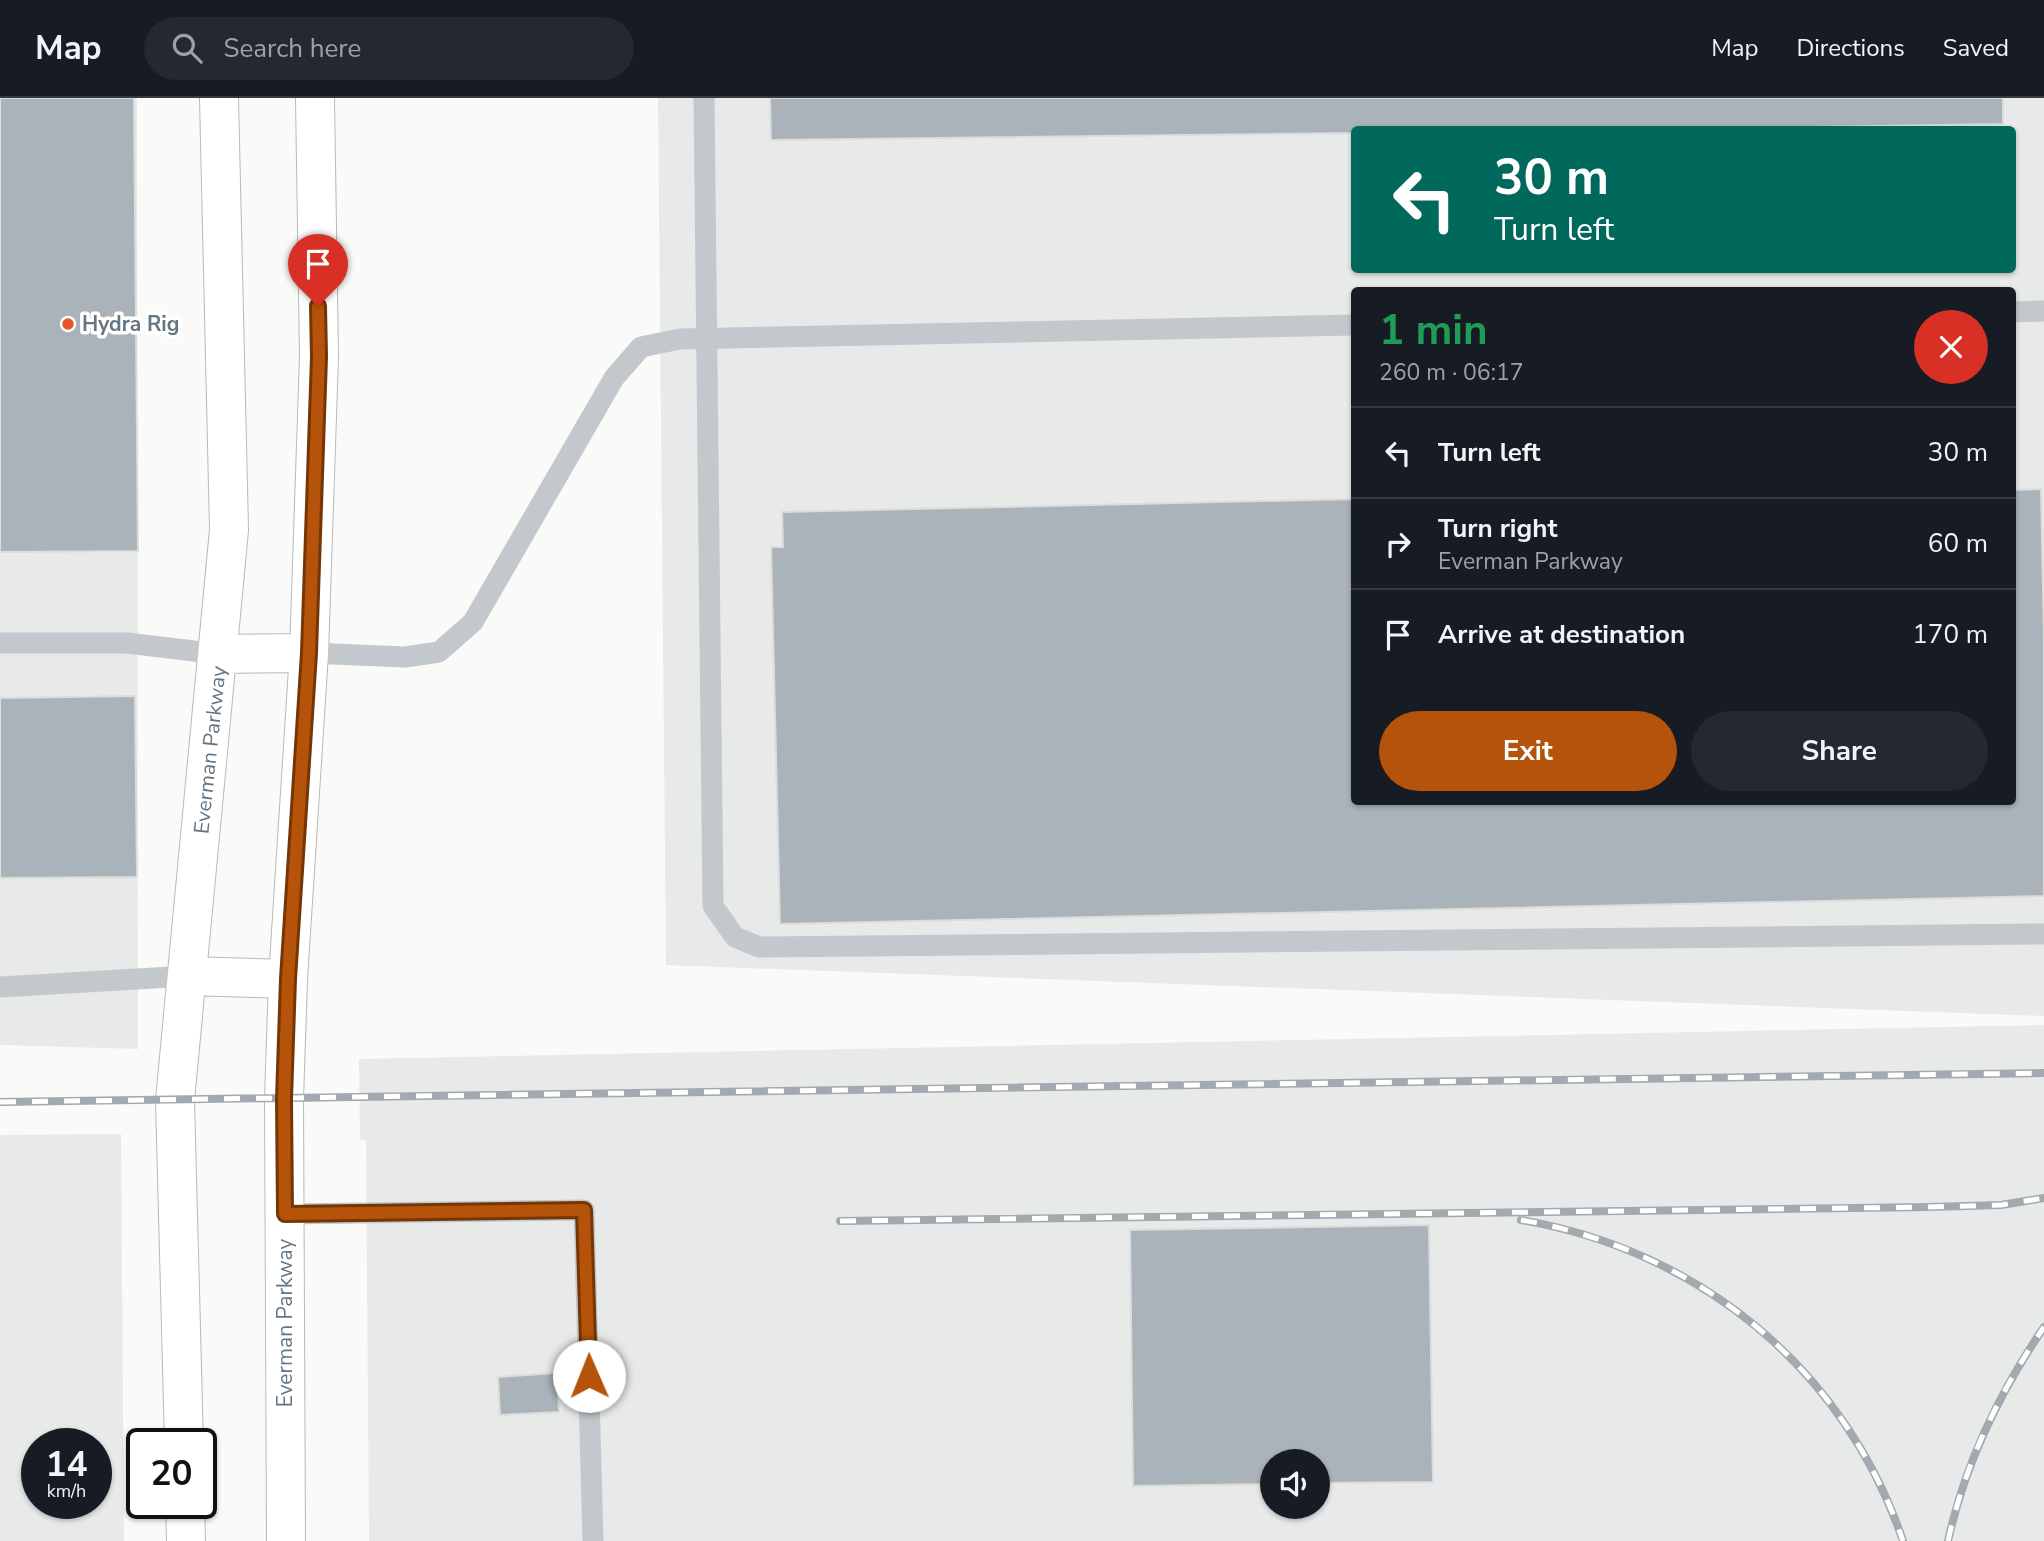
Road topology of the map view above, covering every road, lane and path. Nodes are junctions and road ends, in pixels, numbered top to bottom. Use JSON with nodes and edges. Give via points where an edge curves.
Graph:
{"nodes":[{"id":1,"x":219,"y":98,"type":"edge"},
{"id":2,"x":315,"y":98,"type":"edge"},
{"id":3,"x":704,"y":98,"type":"edge"},
{"id":4,"x":2044,"y":311,"type":"edge"},
{"id":5,"x":2016,"y":312,"type":"edge"},
{"id":6,"x":1351,"y":325,"type":"edge"},
{"id":7,"x":706,"y":339,"type":"junction"},
{"id":8,"x":0,"y":643,"type":"edge"},
{"id":9,"x":309,"y":653,"type":"junction"},
{"id":10,"x":219,"y":654,"type":"junction"},
{"id":11,"x":2044,"y":934,"type":"edge"},
{"id":12,"x":188,"y":976,"type":"junction"},
{"id":13,"x":288,"y":979,"type":"junction"},
{"id":14,"x":0,"y":987,"type":"edge"},
{"id":15,"x":285,"y":1214,"type":"junction"},
{"id":16,"x":184,"y":1428,"type":"edge"},
{"id":17,"x":185,"y":1519,"type":"edge"},
{"id":18,"x":186,"y":1541,"type":"edge"},
{"id":19,"x":286,"y":1541,"type":"edge"},
{"id":20,"x":593,"y":1541,"type":"edge"}],
"edges":[{"from":1,"to":10,"type":"main road","name":"Everman Parkway","via":[[229,530]]},
{"from":2,"to":9,"type":"main road","name":"Everman Parkway","via":[[319,357]]},
{"from":3,"to":7,"type":"lane"},
{"from":4,"to":5,"type":"lane"},
{"from":6,"to":7,"type":"lane"},
{"from":7,"to":9,"type":"lane","via":[[641,347],[614,378],[473,622],[439,652],[405,657]]},
{"from":7,"to":11,"type":"lane","via":[[713,906],[735,937],[759,947]]},
{"from":8,"to":10,"type":"lane","via":[[127,643]]},
{"from":9,"to":10,"type":"main road"},
{"from":9,"to":13,"type":"main road","name":"Everman Parkway"},
{"from":10,"to":12,"type":"main road","name":"Everman Parkway"},
{"from":12,"to":13,"type":"main road"},
{"from":12,"to":14,"type":"lane"},
{"from":12,"to":16,"type":"main road","name":"Everman Parkway","via":[[175,1100]]},
{"from":13,"to":15,"type":"main road","name":"Everman Parkway"},
{"from":15,"to":19,"type":"main road","name":"Everman Parkway"},
{"from":15,"to":20,"type":"lane","via":[[584,1210]]},
{"from":17,"to":18,"type":"main road"}]}
